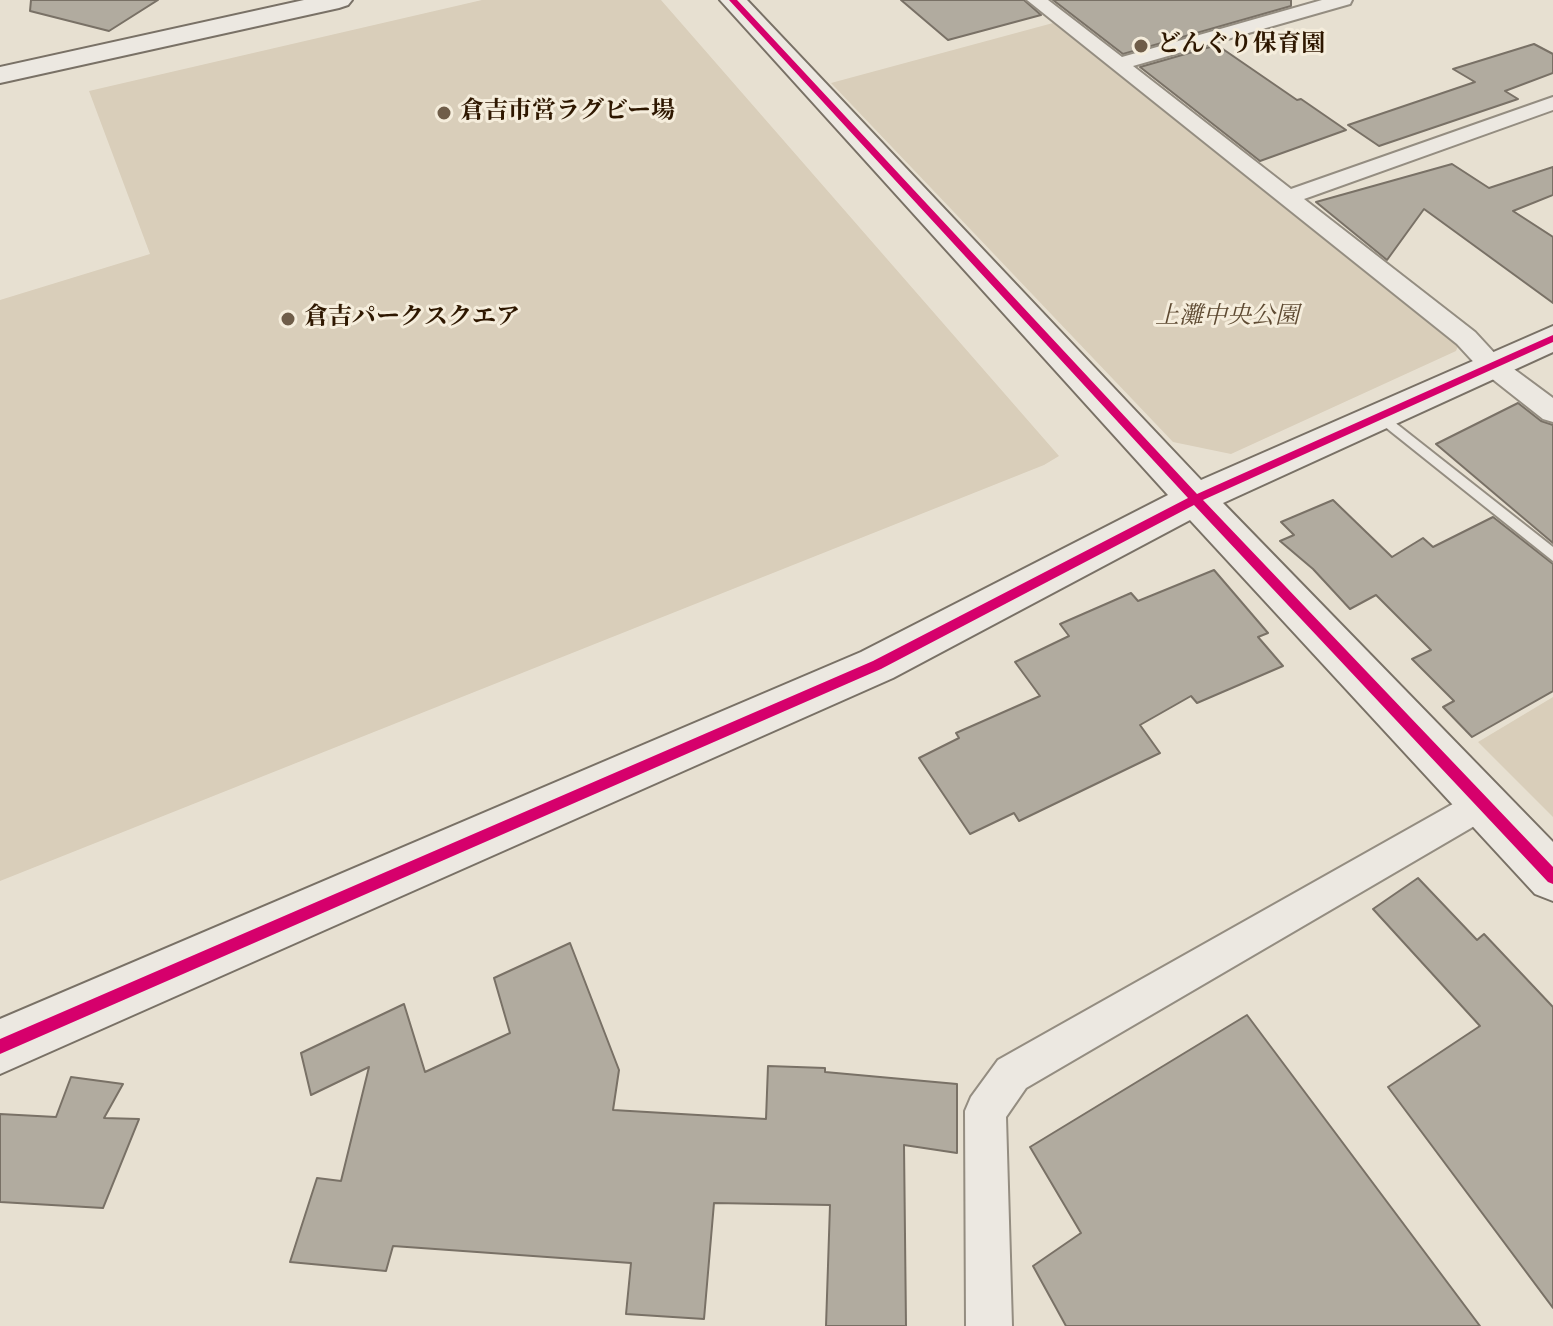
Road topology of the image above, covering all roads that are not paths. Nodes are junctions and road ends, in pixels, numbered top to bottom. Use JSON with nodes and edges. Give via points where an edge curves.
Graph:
{"nodes":[{"id":1,"x":339,"y":0,"type":"edge"},
{"id":2,"x":733,"y":0,"type":"edge"},
{"id":3,"x":1036,"y":0,"type":"edge"},
{"id":4,"x":1343,"y":0,"type":"edge"},
{"id":5,"x":1120,"y":64,"type":"junction"},
{"id":6,"x":0,"y":75,"type":"edge"},
{"id":7,"x":1553,"y":103,"type":"edge"},
{"id":8,"x":1290,"y":197,"type":"junction"},
{"id":9,"x":1553,"y":338,"type":"edge"},
{"id":10,"x":1490,"y":364,"type":"junction"},
{"id":11,"x":1553,"y":412,"type":"edge"},
{"id":12,"x":1379,"y":415,"type":"junction"},
{"id":13,"x":1195,"y":499,"type":"junction"},
{"id":14,"x":1553,"y":555,"type":"edge"},
{"id":15,"x":1483,"y":803,"type":"junction"},
{"id":16,"x":1553,"y":877,"type":"edge"},
{"id":17,"x":0,"y":1047,"type":"edge"},
{"id":18,"x":989,"y":1326,"type":"edge"}],
"edges":[{"from":1,"to":6,"type":"street"},
{"from":2,"to":13,"type":"street"},
{"from":3,"to":5,"type":"street"},
{"from":4,"to":5,"type":"street"},
{"from":5,"to":8,"type":"street"},
{"from":7,"to":8,"type":"street"},
{"from":8,"to":10,"type":"street","via":[[1466,338]]},
{"from":9,"to":10,"type":"street"},
{"from":10,"to":11,"type":"street"},
{"from":10,"to":12,"type":"street"},
{"from":12,"to":13,"type":"street"},
{"from":12,"to":14,"type":"lane"},
{"from":13,"to":15,"type":"street"},
{"from":13,"to":17,"type":"street","via":[[877,665]]},
{"from":15,"to":16,"type":"street"},
{"from":15,"to":18,"type":"street","via":[[1012,1074],[985,1111]]}]}
